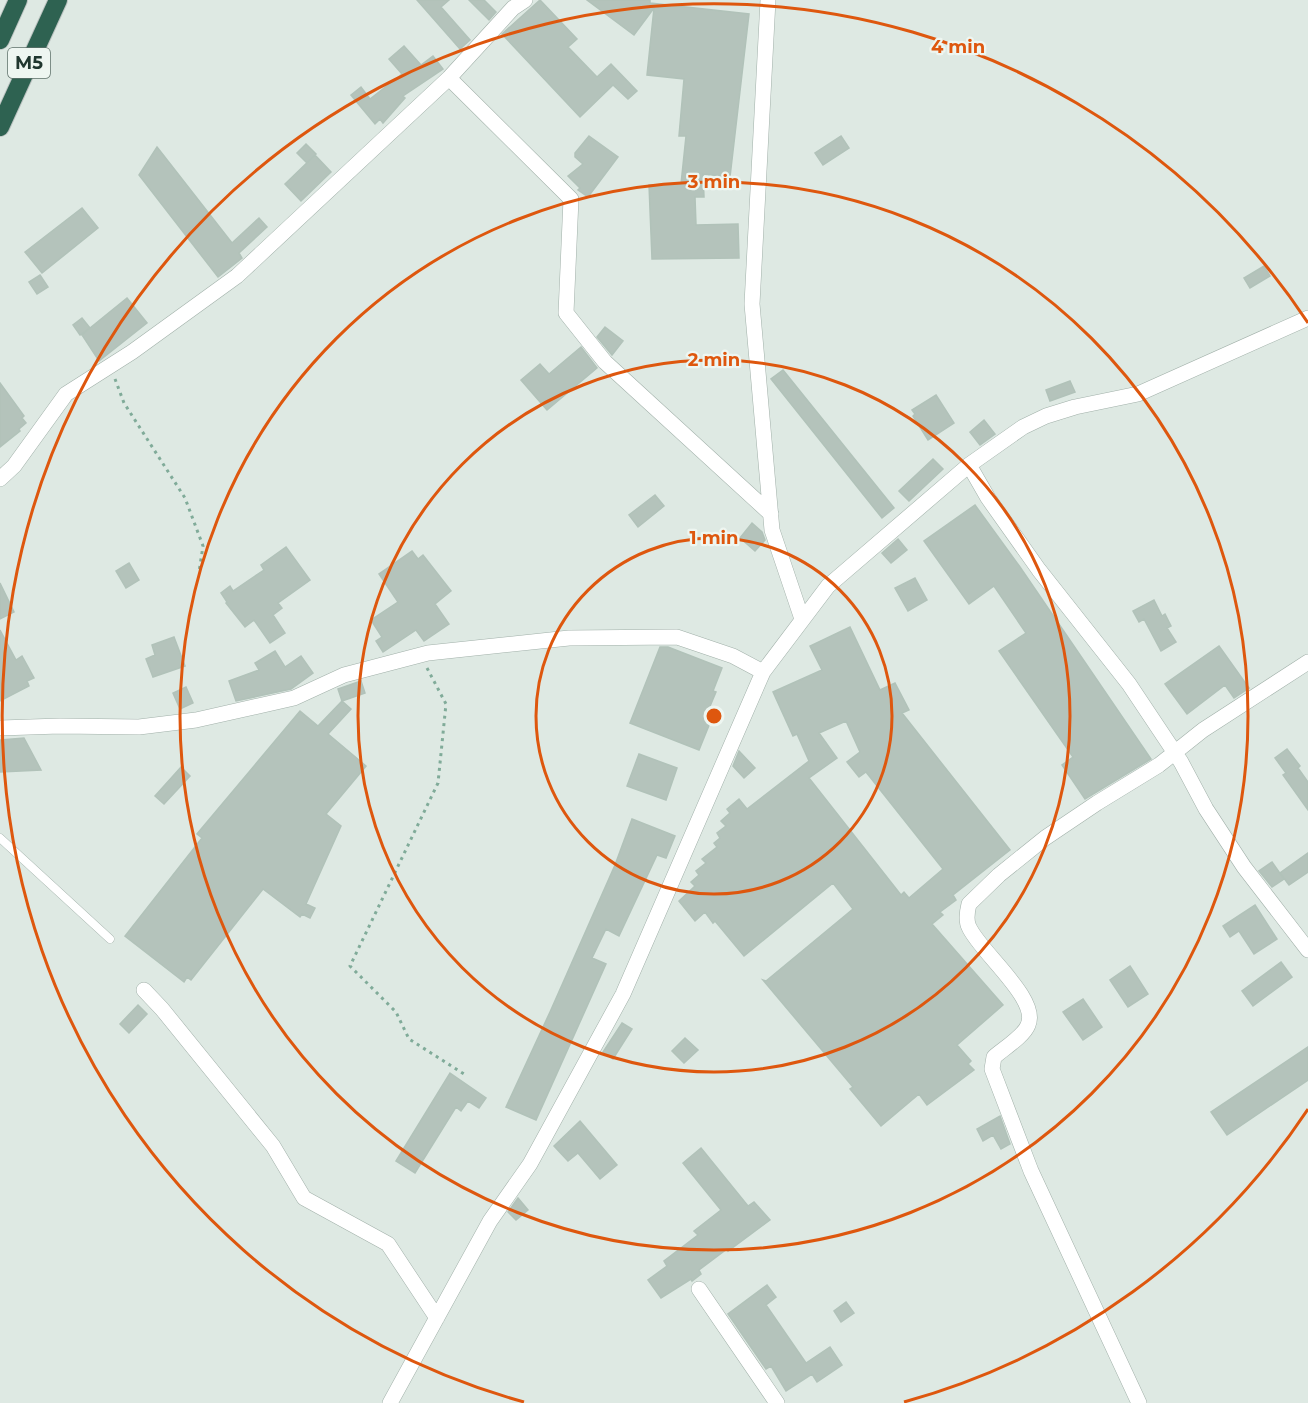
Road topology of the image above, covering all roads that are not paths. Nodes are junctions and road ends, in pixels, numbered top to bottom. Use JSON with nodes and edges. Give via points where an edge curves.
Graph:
{"nodes":[{"id":1,"x":18,"y":0,"type":"edge"},
{"id":2,"x":58,"y":0,"type":"edge"},
{"id":3,"x":525,"y":0,"type":"edge"},
{"id":4,"x":768,"y":0,"type":"edge"},
{"id":5,"x":0,"y":40,"type":"edge"},
{"id":6,"x":449,"y":78,"type":"junction"},
{"id":7,"x":0,"y":127,"type":"edge"},
{"id":8,"x":1308,"y":318,"type":"edge"},
{"id":9,"x":969,"y":465,"type":"junction"},
{"id":10,"x":0,"y":480,"type":"edge"},
{"id":11,"x":771,"y":514,"type":"junction"},
{"id":12,"x":802,"y":619,"type":"junction"},
{"id":13,"x":1308,"y":663,"type":"edge"},
{"id":14,"x":763,"y":672,"type":"junction"},
{"id":15,"x":0,"y":728,"type":"edge"},
{"id":16,"x":1173,"y":752,"type":"junction"},
{"id":17,"x":0,"y":838,"type":"edge"},
{"id":18,"x":110,"y":939,"type":"dead end"},
{"id":19,"x":1308,"y":950,"type":"edge"},
{"id":20,"x":144,"y":990,"type":"dead end"},
{"id":21,"x":699,"y":1289,"type":"dead end"},
{"id":22,"x":437,"y":1318,"type":"junction"},
{"id":23,"x":390,"y":1403,"type":"edge"},
{"id":24,"x":777,"y":1403,"type":"edge"},
{"id":25,"x":1139,"y":1403,"type":"edge"}],
"edges":[{"from":1,"to":5,"type":"highway","number":"M5"},
{"from":2,"to":7,"type":"highway","number":"M5"},
{"from":3,"to":6,"type":"street","via":[[513,8]]},
{"from":4,"to":11,"type":"street","via":[[752,304]]},
{"from":6,"to":10,"type":"street","via":[[237,276],[66,394],[15,466]]},
{"from":6,"to":11,"type":"street","via":[[571,199],[566,313],[605,362]]},
{"from":8,"to":9,"type":"street","via":[[1138,394],[1046,416],[1023,427]]},
{"from":9,"to":12,"type":"street","via":[[828,586]]},
{"from":9,"to":16,"type":"street","via":[[1039,570],[1129,684]]},
{"from":11,"to":12,"type":"street","via":[[772,530]]},
{"from":12,"to":14,"type":"street"},
{"from":13,"to":16,"type":"street"},
{"from":14,"to":15,"type":"street","via":[[733,656],[677,637],[569,638],[420,656],[344,675],[294,698],[196,720],[139,728]]},
{"from":14,"to":22,"type":"street","via":[[623,994],[530,1164],[490,1221]]},
{"from":16,"to":19,"type":"street","via":[[1244,867]]},
{"from":16,"to":25,"type":"street","via":[[1045,838],[975,897],[967,914],[968,926],[1020,994],[1030,1015],[1023,1033],[994,1057],[992,1069],[1031,1171]]},
{"from":17,"to":18,"type":"lane"},
{"from":20,"to":22,"type":"street","via":[[273,1146],[304,1198],[388,1244]]},
{"from":21,"to":24,"type":"street"},
{"from":22,"to":23,"type":"street"}]}
